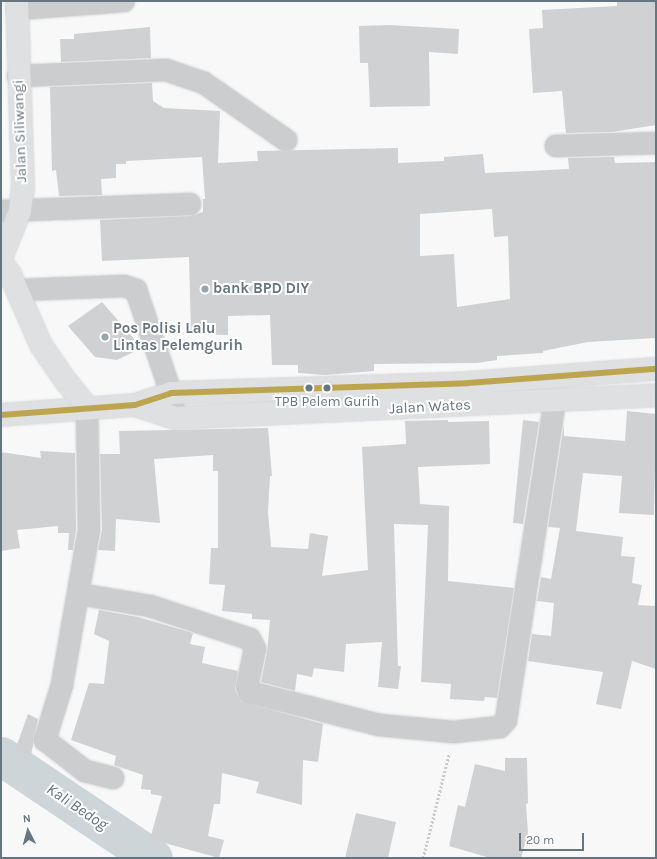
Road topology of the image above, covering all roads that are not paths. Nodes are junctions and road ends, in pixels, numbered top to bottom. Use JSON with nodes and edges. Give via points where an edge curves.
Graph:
{"nodes":[{"id":1,"x":124,"y":1,"type":"edge"},
{"id":2,"x":17,"y":5,"type":"edge"},
{"id":3,"x":18,"y":76,"type":"junction"},
{"id":4,"x":286,"y":140,"type":"dead end"},
{"id":5,"x":656,"y":143,"type":"edge"},
{"id":6,"x":556,"y":146,"type":"dead end"},
{"id":7,"x":190,"y":204,"type":"dead end"},
{"id":8,"x":11,"y":211,"type":"edge"},
{"id":9,"x":1,"y":258,"type":"edge"},
{"id":10,"x":1,"y":262,"type":"edge"},
{"id":11,"x":18,"y":290,"type":"junction"},
{"id":12,"x":656,"y":369,"type":"edge"},
{"id":13,"x":171,"y":393,"type":"junction"},
{"id":14,"x":656,"y":395,"type":"edge"},
{"id":15,"x":555,"y":401,"type":"junction"},
{"id":16,"x":135,"y":405,"type":"junction"},
{"id":17,"x":87,"y":408,"type":"junction"},
{"id":18,"x":12,"y":414,"type":"edge"},
{"id":19,"x":175,"y":418,"type":"junction"},
{"id":20,"x":1,"y":422,"type":"edge"},
{"id":21,"x":80,"y":594,"type":"junction"},
{"id":22,"x":113,"y":778,"type":"dead end"}],
"edges":[{"from":1,"to":2,"type":"street"},
{"from":2,"to":3,"type":"main road","name":"Jalan Siliwangi"},
{"from":3,"to":4,"type":"street","via":[[166,70],[204,83]]},
{"from":3,"to":8,"type":"main road","name":"Jalan Siliwangi","via":[[23,188]]},
{"from":5,"to":6,"type":"street"},
{"from":7,"to":8,"type":"street"},
{"from":8,"to":9,"type":"main road","name":"Jalan Siliwangi"},
{"from":10,"to":11,"type":"main road"},
{"from":11,"to":13,"type":"street","via":[[124,286],[136,290]]},
{"from":11,"to":17,"type":"main road","via":[[41,344]]},
{"from":12,"to":13,"type":"main road","name":"Jalan Wates","via":[[468,383]]},
{"from":13,"to":16,"type":"main road","name":"Jalan Wates"},
{"from":13,"to":19,"type":"street"},
{"from":14,"to":15,"type":"main road","name":"Jalan Wates"},
{"from":15,"to":19,"type":"main road","name":"Jalan Wates"},
{"from":15,"to":21,"type":"street","via":[[506,720],[500,727],[454,732],[380,725],[249,692],[247,686],[255,649],[250,639],[150,606]]},
{"from":16,"to":17,"type":"main road","name":"Jalan Wates"},
{"from":16,"to":19,"type":"main road","name":"Jalan Wates"},
{"from":17,"to":18,"type":"main road","name":"Jalan Wates"},
{"from":17,"to":21,"type":"street","via":[[89,530]]},
{"from":18,"to":20,"type":"main road","name":"Jalan Wates"},
{"from":21,"to":22,"type":"street","via":[[62,685],[45,740],[85,771]]}]}
